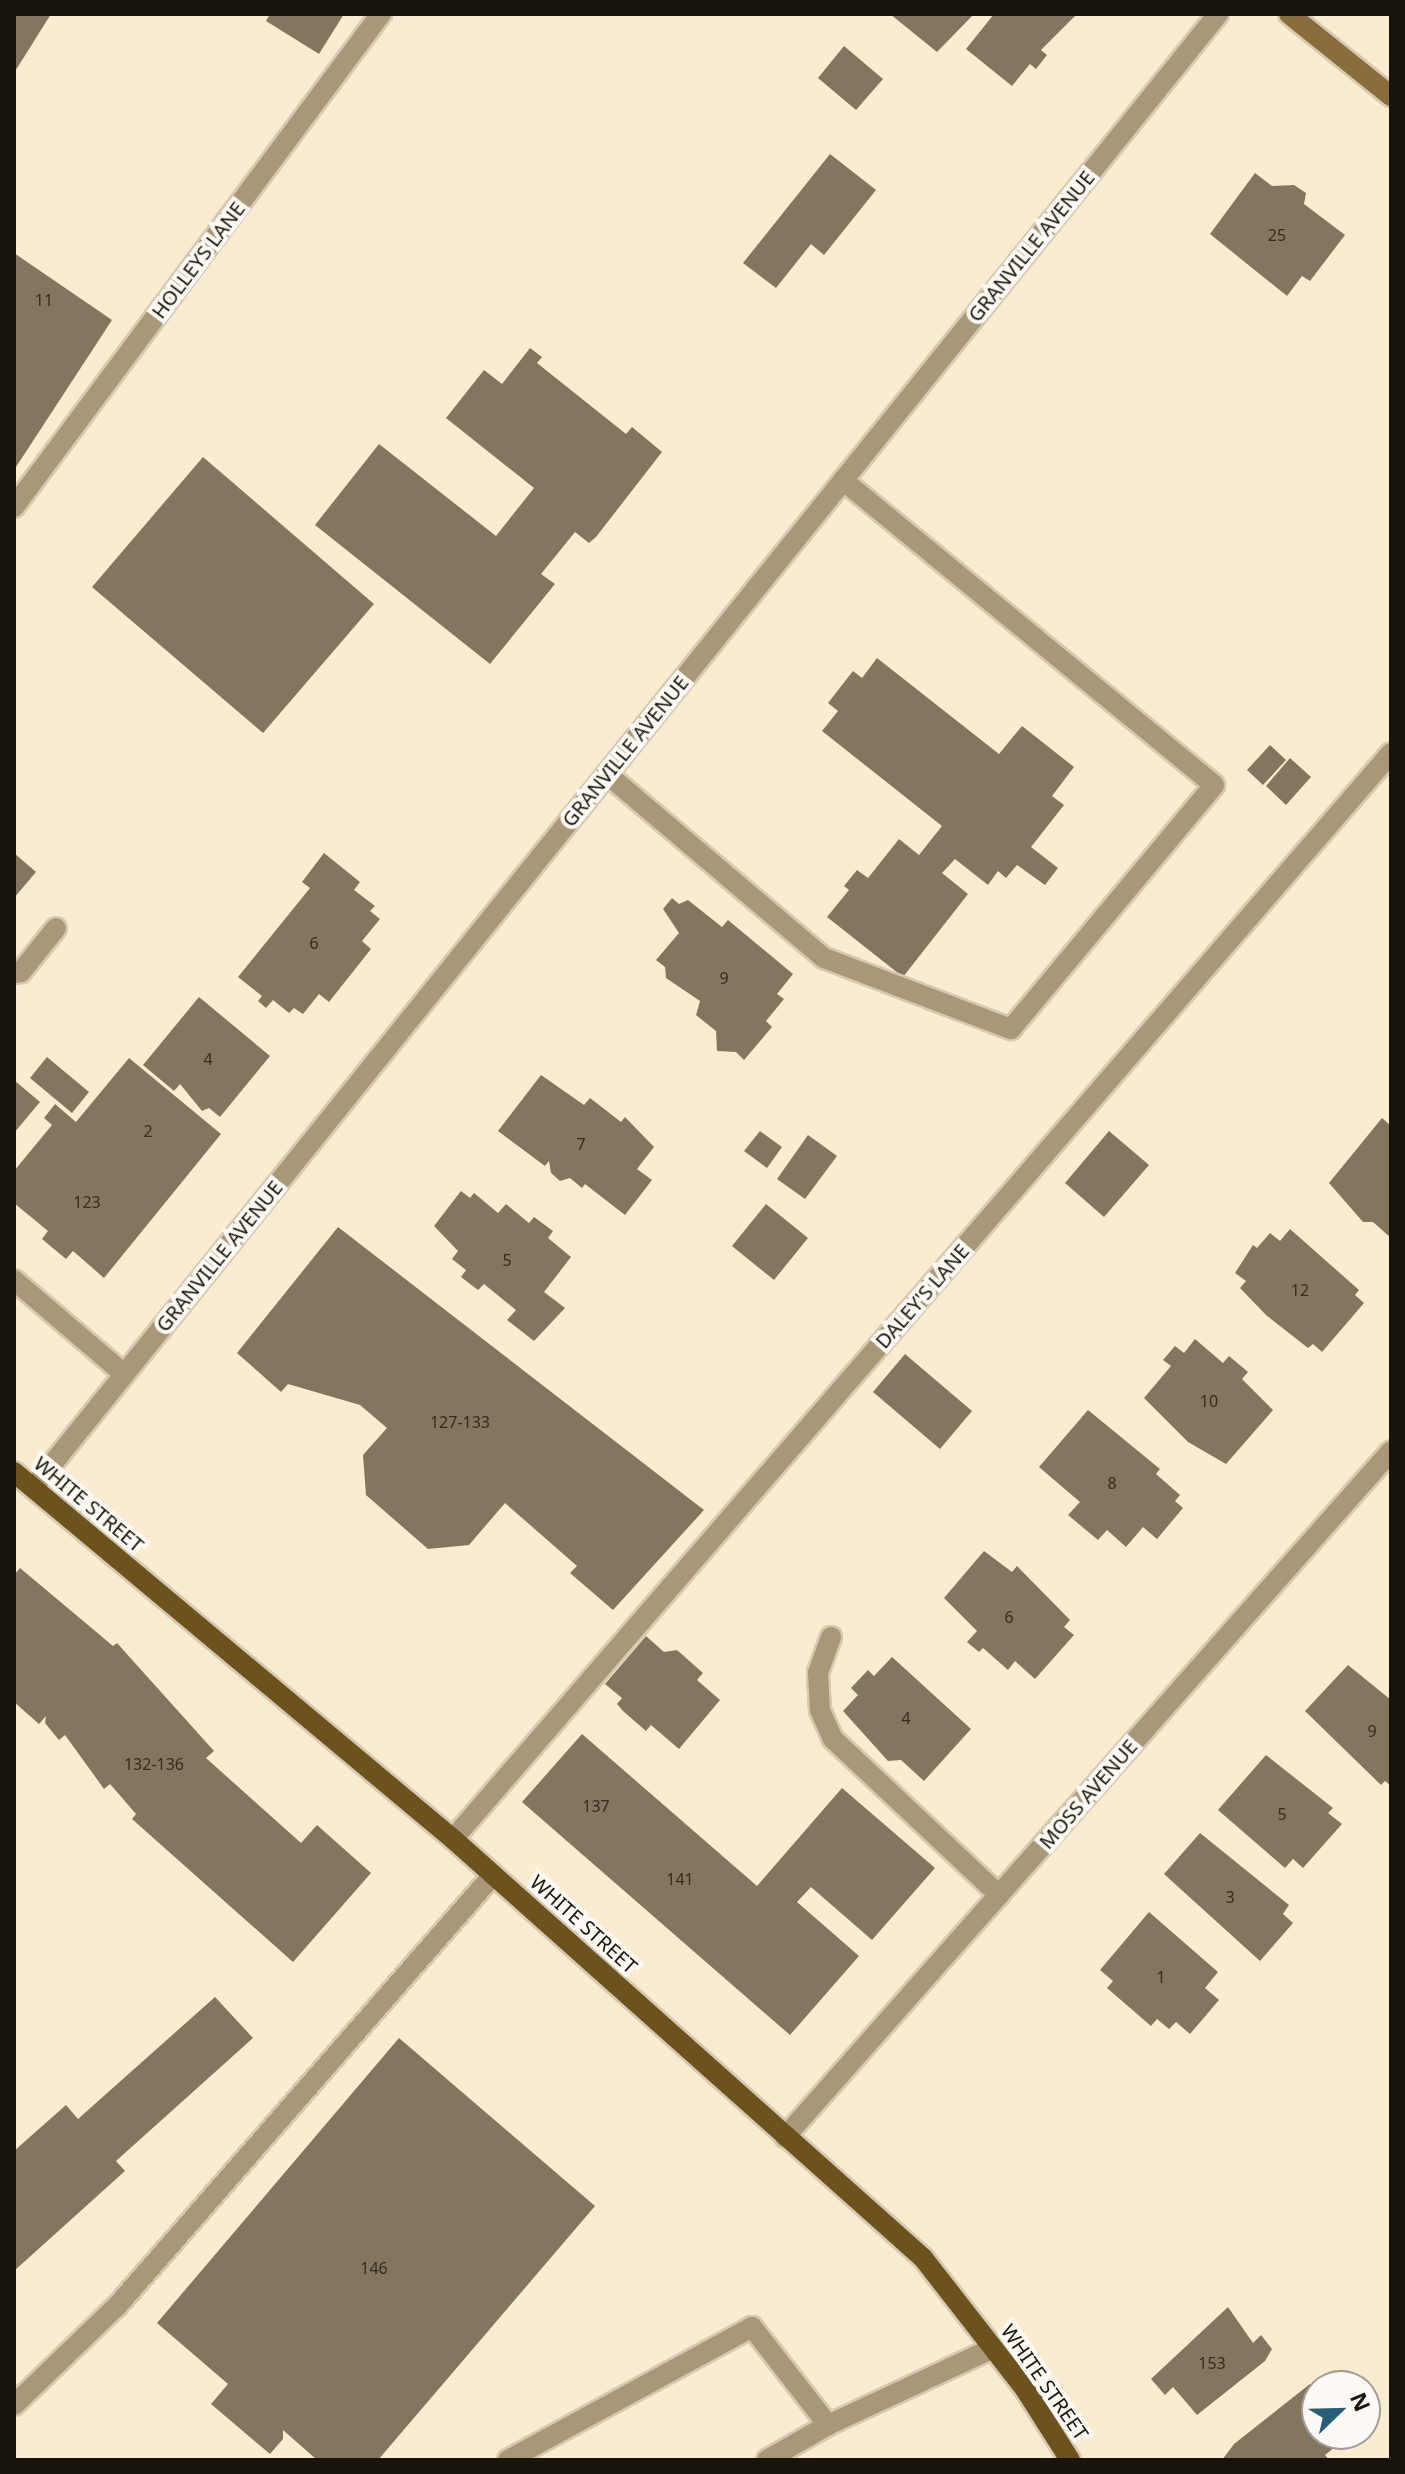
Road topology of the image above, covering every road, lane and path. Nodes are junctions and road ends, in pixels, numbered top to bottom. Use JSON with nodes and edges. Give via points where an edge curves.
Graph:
{"nodes":[{"id":1,"x":381,"y":14,"type":"edge"},
{"id":2,"x":1218,"y":14,"type":"edge"},
{"id":3,"x":1289,"y":14,"type":"edge"},
{"id":4,"x":1391,"y":96,"type":"edge"},
{"id":5,"x":843,"y":480,"type":"junction"},
{"id":6,"x":14,"y":507,"type":"edge"},
{"id":7,"x":1391,"y":753,"type":"edge"},
{"id":8,"x":607,"y":774,"type":"junction"},
{"id":9,"x":56,"y":928,"type":"dead end"},
{"id":10,"x":14,"y":973,"type":"edge"},
{"id":11,"x":14,"y":1280,"type":"edge"},
{"id":12,"x":124,"y":1374,"type":"junction"},
{"id":13,"x":1391,"y":1451,"type":"edge"},
{"id":14,"x":14,"y":1472,"type":"edge"},
{"id":15,"x":33,"y":1488,"type":"junction"},
{"id":16,"x":831,"y":1637,"type":"dead end"},
{"id":17,"x":453,"y":1839,"type":"junction"},
{"id":18,"x":493,"y":1875,"type":"junction"},
{"id":19,"x":999,"y":1895,"type":"junction"},
{"id":20,"x":785,"y":2137,"type":"junction"},
{"id":21,"x":993,"y":2348,"type":"junction"},
{"id":22,"x":14,"y":2405,"type":"edge"},
{"id":23,"x":828,"y":2425,"type":"junction"},
{"id":24,"x":508,"y":2460,"type":"edge"},
{"id":25,"x":767,"y":2460,"type":"edge"},
{"id":26,"x":1070,"y":2460,"type":"edge"}],
"edges":[{"from":1,"to":6,"type":"street","name":"HOLLEYS LANE"},
{"from":2,"to":5,"type":"street","name":"GRANVILLE AVENUE"},
{"from":3,"to":4,"type":"main road"},
{"from":5,"to":8,"type":"street","name":"GRANVILLE AVENUE"},
{"from":5,"to":8,"type":"street","via":[[1214,785],[1011,1029],[824,958]]},
{"from":7,"to":17,"type":"street","name":"DALEY'S LANE"},
{"from":8,"to":12,"type":"street","name":"GRANVILLE AVENUE"},
{"from":9,"to":10,"type":"street","via":[[21,972]]},
{"from":11,"to":12,"type":"street"},
{"from":12,"to":15,"type":"street","name":"GRANVILLE AVENUE"},
{"from":13,"to":19,"type":"street","name":"MOSS AVENUE"},
{"from":14,"to":15,"type":"main road","name":"WHITE STREET"},
{"from":15,"to":17,"type":"main road","name":"WHITE STREET"},
{"from":16,"to":19,"type":"street","via":[[818,1673],[820,1710],[833,1739]]},
{"from":17,"to":18,"type":"main road","name":"WHITE STREET"},
{"from":18,"to":20,"type":"main road","name":"WHITE STREET"},
{"from":18,"to":22,"type":"street","via":[[118,2305]]},
{"from":19,"to":20,"type":"street","name":"MOSS AVENUE"},
{"from":20,"to":21,"type":"main road","name":"WHITE STREET","via":[[923,2258]]},
{"from":21,"to":23,"type":"street"},
{"from":21,"to":26,"type":"main road","name":"WHITE STREET"},
{"from":23,"to":24,"type":"street","via":[[752,2327]]},
{"from":23,"to":25,"type":"street"}]}
